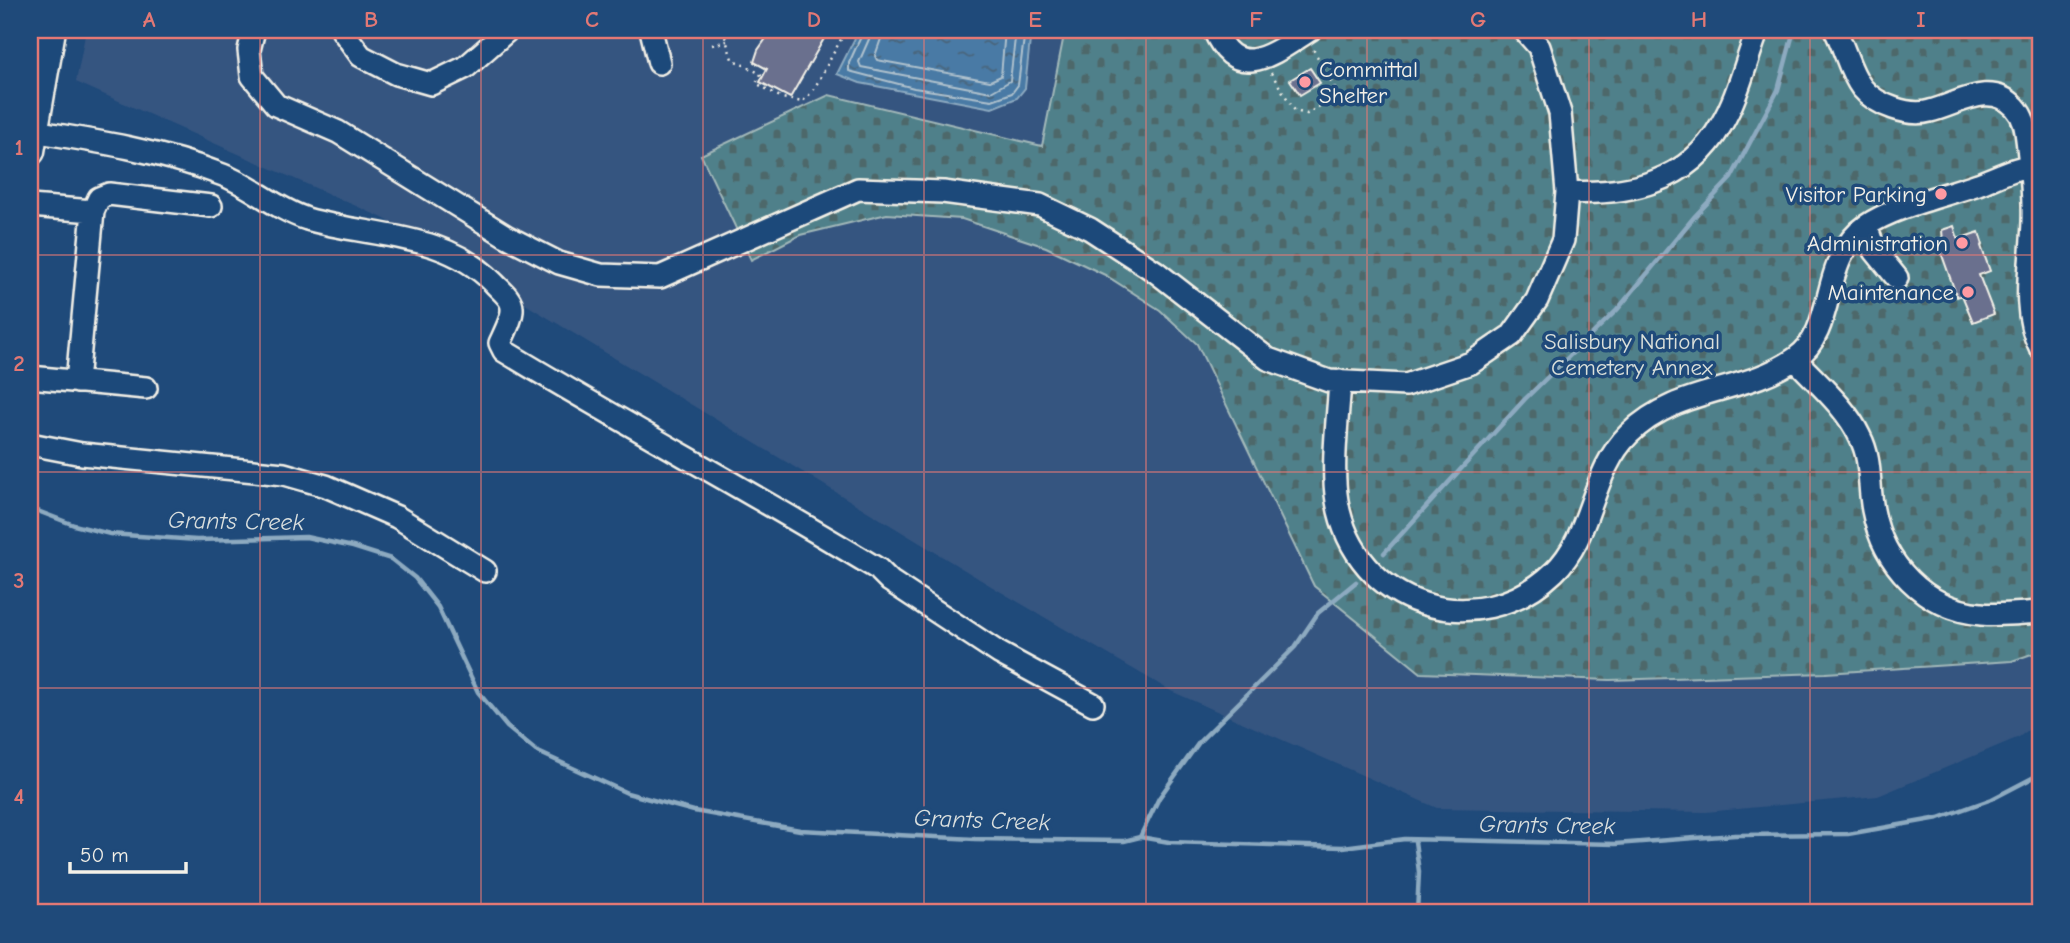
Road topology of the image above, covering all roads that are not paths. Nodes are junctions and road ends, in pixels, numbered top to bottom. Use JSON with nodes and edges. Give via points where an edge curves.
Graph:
{"nodes":[{"id":1,"x":51,"y":30,"type":"edge"},
{"id":2,"x":254,"y":30,"type":"edge"},
{"id":3,"x":342,"y":30,"type":"edge"},
{"id":4,"x":508,"y":30,"type":"edge"},
{"id":5,"x":651,"y":30,"type":"edge"},
{"id":6,"x":1214,"y":30,"type":"edge"},
{"id":7,"x":1524,"y":30,"type":"edge"},
{"id":8,"x":1758,"y":30,"type":"edge"},
{"id":9,"x":1835,"y":30,"type":"edge"},
{"id":10,"x":1306,"y":32,"type":"edge"},
{"id":11,"x":659,"y":63,"type":"dead end"},
{"id":12,"x":31,"y":141,"type":"edge"},
{"id":13,"x":2035,"y":164,"type":"edge"},
{"id":14,"x":1567,"y":192,"type":"junction"},
{"id":15,"x":30,"y":206,"type":"edge"},
{"id":16,"x":211,"y":206,"type":"dead end"},
{"id":17,"x":93,"y":211,"type":"junction"},
{"id":18,"x":1867,"y":226,"type":"junction"},
{"id":19,"x":1897,"y":278,"type":"dead end"},
{"id":20,"x":2040,"y":347,"type":"edge"},
{"id":21,"x":1795,"y":359,"type":"junction"},
{"id":22,"x":30,"y":377,"type":"edge"},
{"id":23,"x":1340,"y":381,"type":"junction"},
{"id":24,"x":77,"y":382,"type":"junction"},
{"id":25,"x":146,"y":388,"type":"dead end"},
{"id":26,"x":30,"y":444,"type":"edge"},
{"id":27,"x":485,"y":570,"type":"dead end"},
{"id":28,"x":2040,"y":612,"type":"edge"},
{"id":29,"x":1093,"y":704,"type":"dead end"}],
"edges":[{"from":1,"to":12,"type":"main road"},
{"from":2,"to":23,"type":"lane","via":[[249,50],[252,76],[276,105],[338,132],[506,236],[559,263],[601,275],[660,277],[858,189],[943,192],[1040,205],[1090,229],[1156,272],[1268,359]]},
{"from":3,"to":4,"type":"lane","via":[[361,56],[396,74],[431,84],[466,67]]},
{"from":5,"to":11,"type":"lane"},
{"from":6,"to":10,"type":"lane","via":[[1231,56],[1244,61],[1262,59]]},
{"from":7,"to":14,"type":"lane","via":[[1539,47],[1560,113]]},
{"from":8,"to":14,"type":"lane","via":[[1722,125],[1697,156],[1666,177],[1634,190]]},
{"from":9,"to":13,"type":"lane","via":[[1863,89],[1880,102],[1928,112],[1986,94],[2014,106],[2025,122]]},
{"from":12,"to":29,"type":"lane","via":[[134,147],[226,176],[305,218],[407,237],[449,252],[477,267],[510,300],[513,310],[500,343],[504,351],[775,506],[878,569],[999,653]]},
{"from":13,"to":18,"type":"lane"},
{"from":13,"to":20,"type":"lane","via":[[2029,294],[2032,332]]},
{"from":14,"to":23,"type":"lane","via":[[1563,240],[1537,300],[1512,335],[1471,363],[1406,385]]},
{"from":15,"to":17,"type":"lane"},
{"from":16,"to":17,"type":"lane","via":[[108,194],[99,198]]},
{"from":17,"to":24,"type":"lane"},
{"from":18,"to":19,"type":"lane","via":[[1875,251]]},
{"from":18,"to":21,"type":"lane","via":[[1842,254],[1821,324]]},
{"from":21,"to":23,"type":"lane","via":[[1750,380],[1681,399],[1653,415],[1613,454],[1575,544],[1555,571],[1527,592],[1497,606],[1465,612],[1430,607],[1394,591],[1363,564],[1349,540],[1336,500]]},
{"from":21,"to":28,"type":"lane","via":[[1860,436],[1869,461],[1876,525],[1900,572],[1929,596],[1963,611]]},
{"from":22,"to":24,"type":"lane"},
{"from":24,"to":25,"type":"lane"},
{"from":26,"to":27,"type":"lane","via":[[295,477],[397,517]]}]}
